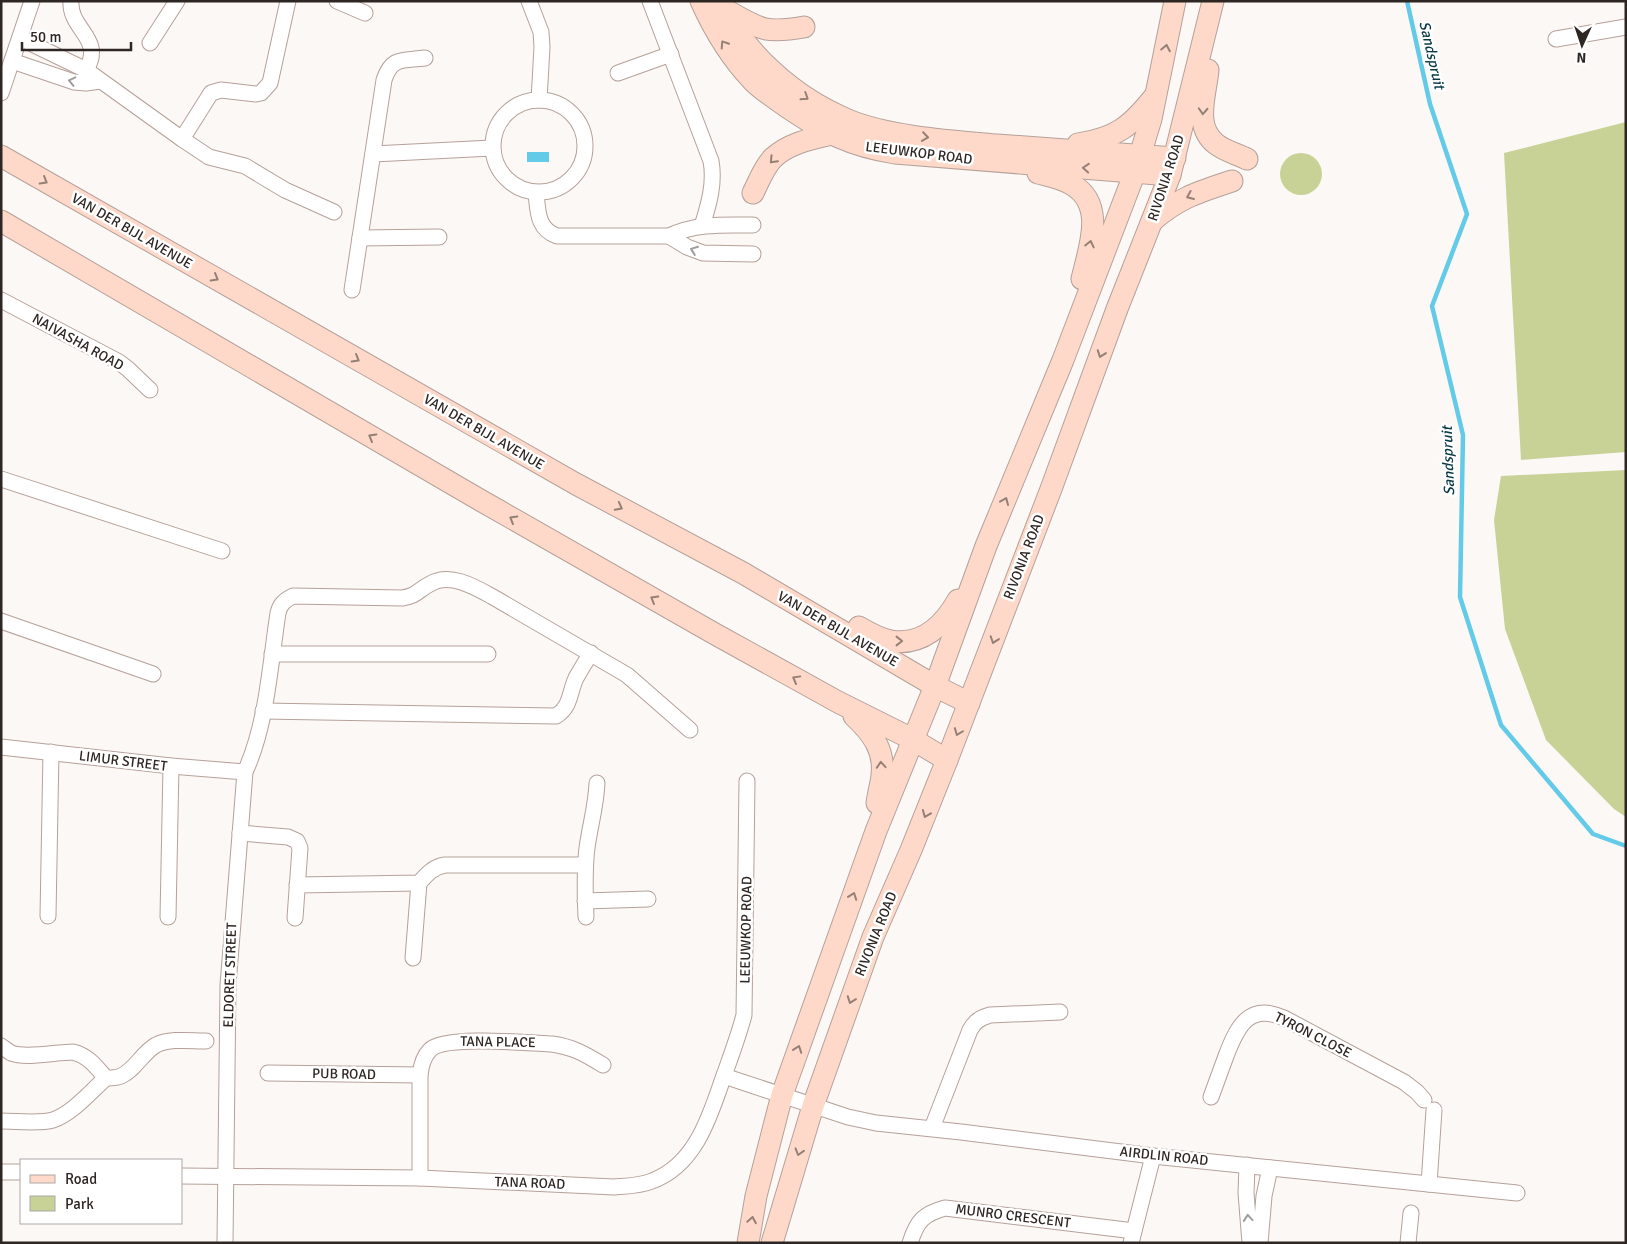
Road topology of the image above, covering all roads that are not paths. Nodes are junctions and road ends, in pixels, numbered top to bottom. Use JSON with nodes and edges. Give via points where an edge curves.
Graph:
{"nodes":[{"id":1,"x":32,"y":1,"type":"edge"},
{"id":2,"x":71,"y":1,"type":"edge"},
{"id":3,"x":177,"y":1,"type":"edge"},
{"id":4,"x":288,"y":1,"type":"edge"},
{"id":5,"x":338,"y":1,"type":"edge"},
{"id":6,"x":529,"y":1,"type":"edge"},
{"id":7,"x":650,"y":1,"type":"edge"},
{"id":8,"x":701,"y":1,"type":"edge"},
{"id":9,"x":1175,"y":1,"type":"edge"},
{"id":10,"x":1213,"y":1,"type":"edge"},
{"id":11,"x":721,"y":5,"type":"edge"},
{"id":12,"x":365,"y":13,"type":"dead end"},
{"id":13,"x":804,"y":27,"type":"dead end"},
{"id":14,"x":1626,"y":27,"type":"edge"},
{"id":15,"x":20,"y":38,"type":"junction"},
{"id":16,"x":1556,"y":39,"type":"dead end"},
{"id":17,"x":150,"y":43,"type":"dead end"},
{"id":18,"x":1201,"y":47,"type":"junction"},
{"id":19,"x":671,"y":54,"type":"junction"},
{"id":20,"x":13,"y":58,"type":"junction"},
{"id":21,"x":425,"y":58,"type":"dead end"},
{"id":22,"x":86,"y":70,"type":"junction"},
{"id":23,"x":618,"y":73,"type":"dead end"},
{"id":24,"x":100,"y":81,"type":"junction"},
{"id":25,"x":1,"y":93,"type":"edge"},
{"id":26,"x":1157,"y":94,"type":"junction"},
{"id":27,"x":539,"y":100,"type":"junction"},
{"id":28,"x":832,"y":134,"type":"junction"},
{"id":29,"x":182,"y":139,"type":"junction"},
{"id":30,"x":492,"y":148,"type":"junction"},
{"id":31,"x":1056,"y":149,"type":"junction"},
{"id":32,"x":373,"y":154,"type":"junction"},
{"id":33,"x":1,"y":156,"type":"edge"},
{"id":34,"x":1247,"y":159,"type":"dead end"},
{"id":35,"x":1002,"y":162,"type":"junction"},
{"id":36,"x":1137,"y":164,"type":"junction"},
{"id":37,"x":1172,"y":166,"type":"junction"},
{"id":38,"x":1232,"y":182,"type":"dead end"},
{"id":39,"x":536,"y":193,"type":"junction"},
{"id":40,"x":753,"y":193,"type":"dead end"},
{"id":41,"x":334,"y":212,"type":"dead end"},
{"id":42,"x":1152,"y":221,"type":"junction"},
{"id":43,"x":1,"y":222,"type":"edge"},
{"id":44,"x":753,"y":225,"type":"dead end"},
{"id":45,"x":702,"y":226,"type":"junction"},
{"id":46,"x":669,"y":236,"type":"junction"},
{"id":47,"x":439,"y":237,"type":"dead end"},
{"id":48,"x":360,"y":238,"type":"junction"},
{"id":49,"x":753,"y":254,"type":"dead end"},
{"id":50,"x":352,"y":290,"type":"dead end"},
{"id":51,"x":1,"y":300,"type":"edge"},
{"id":52,"x":1064,"y":360,"type":"junction"},
{"id":53,"x":150,"y":390,"type":"dead end"},
{"id":54,"x":1,"y":479,"type":"edge"},
{"id":55,"x":986,"y":546,"type":"junction"},
{"id":56,"x":222,"y":551,"type":"dead end"},
{"id":57,"x":743,"y":573,"type":"junction"},
{"id":58,"x":1,"y":621,"type":"edge"},
{"id":59,"x":591,"y":652,"type":"junction"},
{"id":60,"x":272,"y":654,"type":"junction"},
{"id":61,"x":488,"y":654,"type":"dead end"},
{"id":62,"x":153,"y":674,"type":"dead end"},
{"id":63,"x":935,"y":686,"type":"junction"},
{"id":64,"x":838,"y":702,"type":"junction"},
{"id":65,"x":969,"y":703,"type":"junction"},
{"id":66,"x":263,"y":712,"type":"junction"},
{"id":67,"x":690,"y":730,"type":"dead end"},
{"id":68,"x":912,"y":740,"type":"junction"},
{"id":69,"x":1,"y":747,"type":"edge"},
{"id":70,"x":52,"y":752,"type":"junction"},
{"id":71,"x":947,"y":760,"type":"junction"},
{"id":72,"x":171,"y":766,"type":"junction"},
{"id":73,"x":245,"y":772,"type":"junction"},
{"id":74,"x":747,"y":781,"type":"dead end"},
{"id":75,"x":596,"y":783,"type":"dead end"},
{"id":76,"x":876,"y":831,"type":"junction"},
{"id":77,"x":240,"y":833,"type":"junction"},
{"id":78,"x":585,"y":865,"type":"junction"},
{"id":79,"x":419,"y":883,"type":"junction"},
{"id":80,"x":297,"y":885,"type":"junction"},
{"id":81,"x":648,"y":899,"type":"dead end"},
{"id":82,"x":585,"y":901,"type":"junction"},
{"id":83,"x":48,"y":916,"type":"dead end"},
{"id":84,"x":168,"y":917,"type":"dead end"},
{"id":85,"x":586,"y":917,"type":"dead end"},
{"id":86,"x":295,"y":918,"type":"dead end"},
{"id":87,"x":413,"y":958,"type":"dead end"},
{"id":88,"x":1060,"y":1012,"type":"dead end"},
{"id":89,"x":206,"y":1041,"type":"dead end"},
{"id":90,"x":1,"y":1046,"type":"edge"},
{"id":91,"x":603,"y":1065,"type":"dead end"},
{"id":92,"x":268,"y":1073,"type":"dead end"},
{"id":93,"x":420,"y":1075,"type":"junction"},
{"id":94,"x":724,"y":1076,"type":"junction"},
{"id":95,"x":106,"y":1078,"type":"junction"},
{"id":96,"x":782,"y":1095,"type":"junction"},
{"id":97,"x":1211,"y":1097,"type":"dead end"},
{"id":98,"x":813,"y":1106,"type":"junction"},
{"id":99,"x":1,"y":1121,"type":"edge"},
{"id":100,"x":932,"y":1128,"type":"junction"},
{"id":101,"x":1153,"y":1156,"type":"junction"},
{"id":102,"x":1247,"y":1165,"type":"junction"},
{"id":103,"x":1270,"y":1168,"type":"junction"},
{"id":104,"x":1,"y":1172,"type":"edge"},
{"id":105,"x":20,"y":1172,"type":"edge"},
{"id":106,"x":182,"y":1176,"type":"edge"},
{"id":107,"x":226,"y":1178,"type":"junction"},
{"id":108,"x":420,"y":1178,"type":"junction"},
{"id":109,"x":1424,"y":1183,"type":"junction"},
{"id":110,"x":1517,"y":1193,"type":"dead end"},
{"id":111,"x":1411,"y":1213,"type":"dead end"},
{"id":112,"x":1132,"y":1237,"type":"edge"},
{"id":113,"x":225,"y":1243,"type":"edge"},
{"id":114,"x":748,"y":1243,"type":"edge"},
{"id":115,"x":772,"y":1243,"type":"edge"},
{"id":116,"x":910,"y":1243,"type":"edge"},
{"id":117,"x":1250,"y":1243,"type":"edge"},
{"id":118,"x":1260,"y":1243,"type":"edge"},
{"id":119,"x":1408,"y":1243,"type":"edge"}],
"edges":[{"from":1,"to":15,"type":"street"},
{"from":2,"to":22,"type":"street","via":[[72,14],[91,44],[92,60]]},
{"from":3,"to":17,"type":"street"},
{"from":4,"to":29,"type":"street","via":[[274,70],[267,88],[256,94],[221,90],[211,93]]},
{"from":5,"to":12,"type":"street"},
{"from":6,"to":27,"type":"street","via":[[541,32]]},
{"from":7,"to":19,"type":"street"},
{"from":28,"to":8,"type":"main road","name":"LEEUWKOP ROAD","one_way":true,"via":[[755,82],[721,40]]},
{"from":26,"to":9,"type":"main road","one_way":true},
{"from":10,"to":18,"type":"main road","name":"RIVONIA ROAD"},
{"from":11,"to":13,"type":"main road","via":[[766,30]]},
{"from":11,"to":31,"type":"main road","name":"LEEUWKOP ROAD","one_way":true,"via":[[733,26],[767,67],[806,97],[849,120],[902,134]]},
{"from":14,"to":16,"type":"street"},
{"from":15,"to":20,"type":"street"},
{"from":15,"to":22,"type":"street"},
{"from":18,"to":34,"type":"main road","one_way":true,"via":[[1208,66],[1202,114],[1206,132],[1216,144]]},
{"from":18,"to":37,"type":"main road","name":"RIVONIA ROAD"},
{"from":19,"to":23,"type":"street"},
{"from":19,"to":45,"type":"street","via":[[713,171]]},
{"from":24,"to":20,"type":"street","one_way":true,"via":[[74,82]]},
{"from":20,"to":25,"type":"street"},
{"from":21,"to":32,"type":"street","via":[[399,61],[390,67],[384,80]]},
{"from":22,"to":24,"type":"street"},
{"from":24,"to":29,"type":"street"},
{"from":26,"to":31,"type":"main road","via":[[1141,114],[1115,134],[1098,141]]},
{"from":26,"to":36,"type":"main road"},
{"from":27,"to":30,"type":"street","via":[[526,101],[505,114],[493,135]]},
{"from":27,"to":39,"type":"street","via":[[554,102],[567,109],[584,133],[586,148],[576,175],[558,188]]},
{"from":28,"to":35,"type":"main road","name":"LEEUWKOP ROAD","via":[[871,149]]},
{"from":28,"to":40,"type":"main road","one_way":true,"via":[[800,142],[773,158]]},
{"from":29,"to":41,"type":"street","via":[[209,157],[245,166],[285,190]]},
{"from":30,"to":32,"type":"street"},
{"from":30,"to":39,"type":"street","via":[[494,161],[510,183]]},
{"from":31,"to":36,"type":"main road","name":"LEEUWKOP ROAD"},
{"from":32,"to":48,"type":"street"},
{"from":33,"to":57,"type":"main road","name":"VAN DER BIJL AVENUE","one_way":true,"via":[[576,484]]},
{"from":36,"to":35,"type":"main road","name":"LEEUWKOP ROAD","one_way":true},
{"from":52,"to":35,"type":"main road","one_way":true,"via":[[1093,235],[1093,212],[1089,202],[1071,184]]},
{"from":36,"to":37,"type":"main road","name":"LEEUWKOP ROAD"},
{"from":36,"to":52,"type":"main road"},
{"from":37,"to":42,"type":"main road","name":"RIVONIA ROAD"},
{"from":38,"to":42,"type":"main road","one_way":true,"via":[[1185,198],[1169,206]]},
{"from":39,"to":46,"type":"street","via":[[540,222],[549,234]]},
{"from":42,"to":65,"type":"main road","name":"RIVONIA ROAD","one_way":true},
{"from":64,"to":43,"type":"main road","one_way":true,"via":[[480,500]]},
{"from":44,"to":45,"type":"street"},
{"from":45,"to":46,"type":"street"},
{"from":49,"to":46,"type":"street","one_way":true,"via":[[703,253]]},
{"from":47,"to":48,"type":"street"},
{"from":48,"to":50,"type":"street"},
{"from":51,"to":53,"type":"street","name":"NAIVASHA ROAD","via":[[119,362]]},
{"from":55,"to":52,"type":"main road","one_way":true},
{"from":54,"to":56,"type":"street"},
{"from":57,"to":55,"type":"main road","one_way":true,"via":[[879,638],[903,642],[926,636],[946,619]]},
{"from":55,"to":63,"type":"main road"},
{"from":57,"to":63,"type":"main road","name":"VAN DER BIJL AVENUE"},
{"from":58,"to":62,"type":"street"},
{"from":59,"to":60,"type":"street","name":"ELDORET STREET","via":[[473,586],[437,580],[412,597],[298,596],[287,599],[279,608]]},
{"from":59,"to":66,"type":"street","via":[[576,679],[566,708],[556,716]]},
{"from":59,"to":67,"type":"street","name":"ELDORET STREET","via":[[627,675]]},
{"from":60,"to":61,"type":"street"},
{"from":60,"to":66,"type":"street","name":"ELDORET STREET"},
{"from":63,"to":65,"type":"main road","name":"VAN DER BIJL AVENUE"},
{"from":63,"to":68,"type":"main road"},
{"from":64,"to":68,"type":"main road"},
{"from":76,"to":64,"type":"main road","one_way":true,"via":[[883,764],[879,747],[865,727]]},
{"from":65,"to":71,"type":"main road","name":"RIVONIA ROAD","one_way":true},
{"from":66,"to":73,"type":"street","name":"ELDORET STREET"},
{"from":68,"to":71,"type":"main road"},
{"from":68,"to":76,"type":"main road"},
{"from":69,"to":70,"type":"street","name":"LIMUR STREET"},
{"from":70,"to":72,"type":"street","name":"LIMUR STREET"},
{"from":70,"to":83,"type":"street"},
{"from":71,"to":98,"type":"main road","name":"RIVONIA ROAD","one_way":true,"via":[[873,938]]},
{"from":72,"to":73,"type":"street","name":"LIMUR STREET"},
{"from":72,"to":84,"type":"street"},
{"from":73,"to":77,"type":"street","name":"ELDORET STREET"},
{"from":74,"to":94,"type":"street","name":"LEEUWKOP ROAD","via":[[745,1004]]},
{"from":75,"to":78,"type":"street","via":[[596,804]]},
{"from":96,"to":76,"type":"main road","one_way":true},
{"from":77,"to":80,"type":"street","via":[[288,837],[298,841]]},
{"from":77,"to":107,"type":"street","name":"ELDORET STREET","via":[[228,985]]},
{"from":78,"to":79,"type":"street","via":[[445,865],[430,871]]},
{"from":78,"to":82,"type":"street"},
{"from":79,"to":80,"type":"street"},
{"from":79,"to":87,"type":"street"},
{"from":80,"to":86,"type":"street"},
{"from":81,"to":82,"type":"street"},
{"from":82,"to":85,"type":"street"},
{"from":88,"to":100,"type":"street","via":[[990,1015],[975,1022]]},
{"from":89,"to":95,"type":"street","via":[[158,1044],[121,1077]]},
{"from":90,"to":95,"type":"street","via":[[16,1054],[73,1052],[90,1060]]},
{"from":91,"to":93,"type":"street","name":"TANA PLACE","via":[[568,1046],[457,1041],[437,1045],[430,1050],[422,1061]]},
{"from":92,"to":93,"type":"street","name":"PUB ROAD"},
{"from":93,"to":108,"type":"street","name":"TANA PLACE"},
{"from":94,"to":96,"type":"street"},
{"from":94,"to":108,"type":"street","name":"TANA ROAD","via":[[699,1140],[682,1162],[652,1181],[635,1186],[614,1186]]},
{"from":95,"to":99,"type":"street","via":[[65,1114],[53,1120]]},
{"from":96,"to":98,"type":"street"},
{"from":114,"to":96,"type":"main road","one_way":true,"via":[[756,1196]]},
{"from":97,"to":109,"type":"street","name":"TYRON CLOSE","via":[[1237,1030],[1255,1014],[1276,1014],[1417,1092],[1427,1108]]},
{"from":98,"to":100,"type":"street","name":"AIRDLIN ROAD","via":[[876,1123]]},
{"from":98,"to":115,"type":"main road","one_way":true},
{"from":100,"to":101,"type":"street","name":"AIRDLIN ROAD"},
{"from":101,"to":102,"type":"street","name":"AIRDLIN ROAD"},
{"from":101,"to":112,"type":"street","name":"MUNRO CRESCENT"},
{"from":102,"to":103,"type":"street","name":"AIRDLIN ROAD"},
{"from":117,"to":102,"type":"street","one_way":true},
{"from":103,"to":109,"type":"street","name":"AIRDLIN ROAD"},
{"from":103,"to":118,"type":"street"},
{"from":104,"to":105,"type":"street"},
{"from":106,"to":107,"type":"street","name":"TANA ROAD"},
{"from":107,"to":108,"type":"street","name":"TANA ROAD"},
{"from":107,"to":113,"type":"street","name":"ELDORET STREET"},
{"from":109,"to":110,"type":"street","name":"AIRDLIN ROAD"},
{"from":111,"to":119,"type":"street"},
{"from":112,"to":116,"type":"street","name":"MUNRO CRESCENT","via":[[945,1208],[928,1214],[919,1222]]}]}
